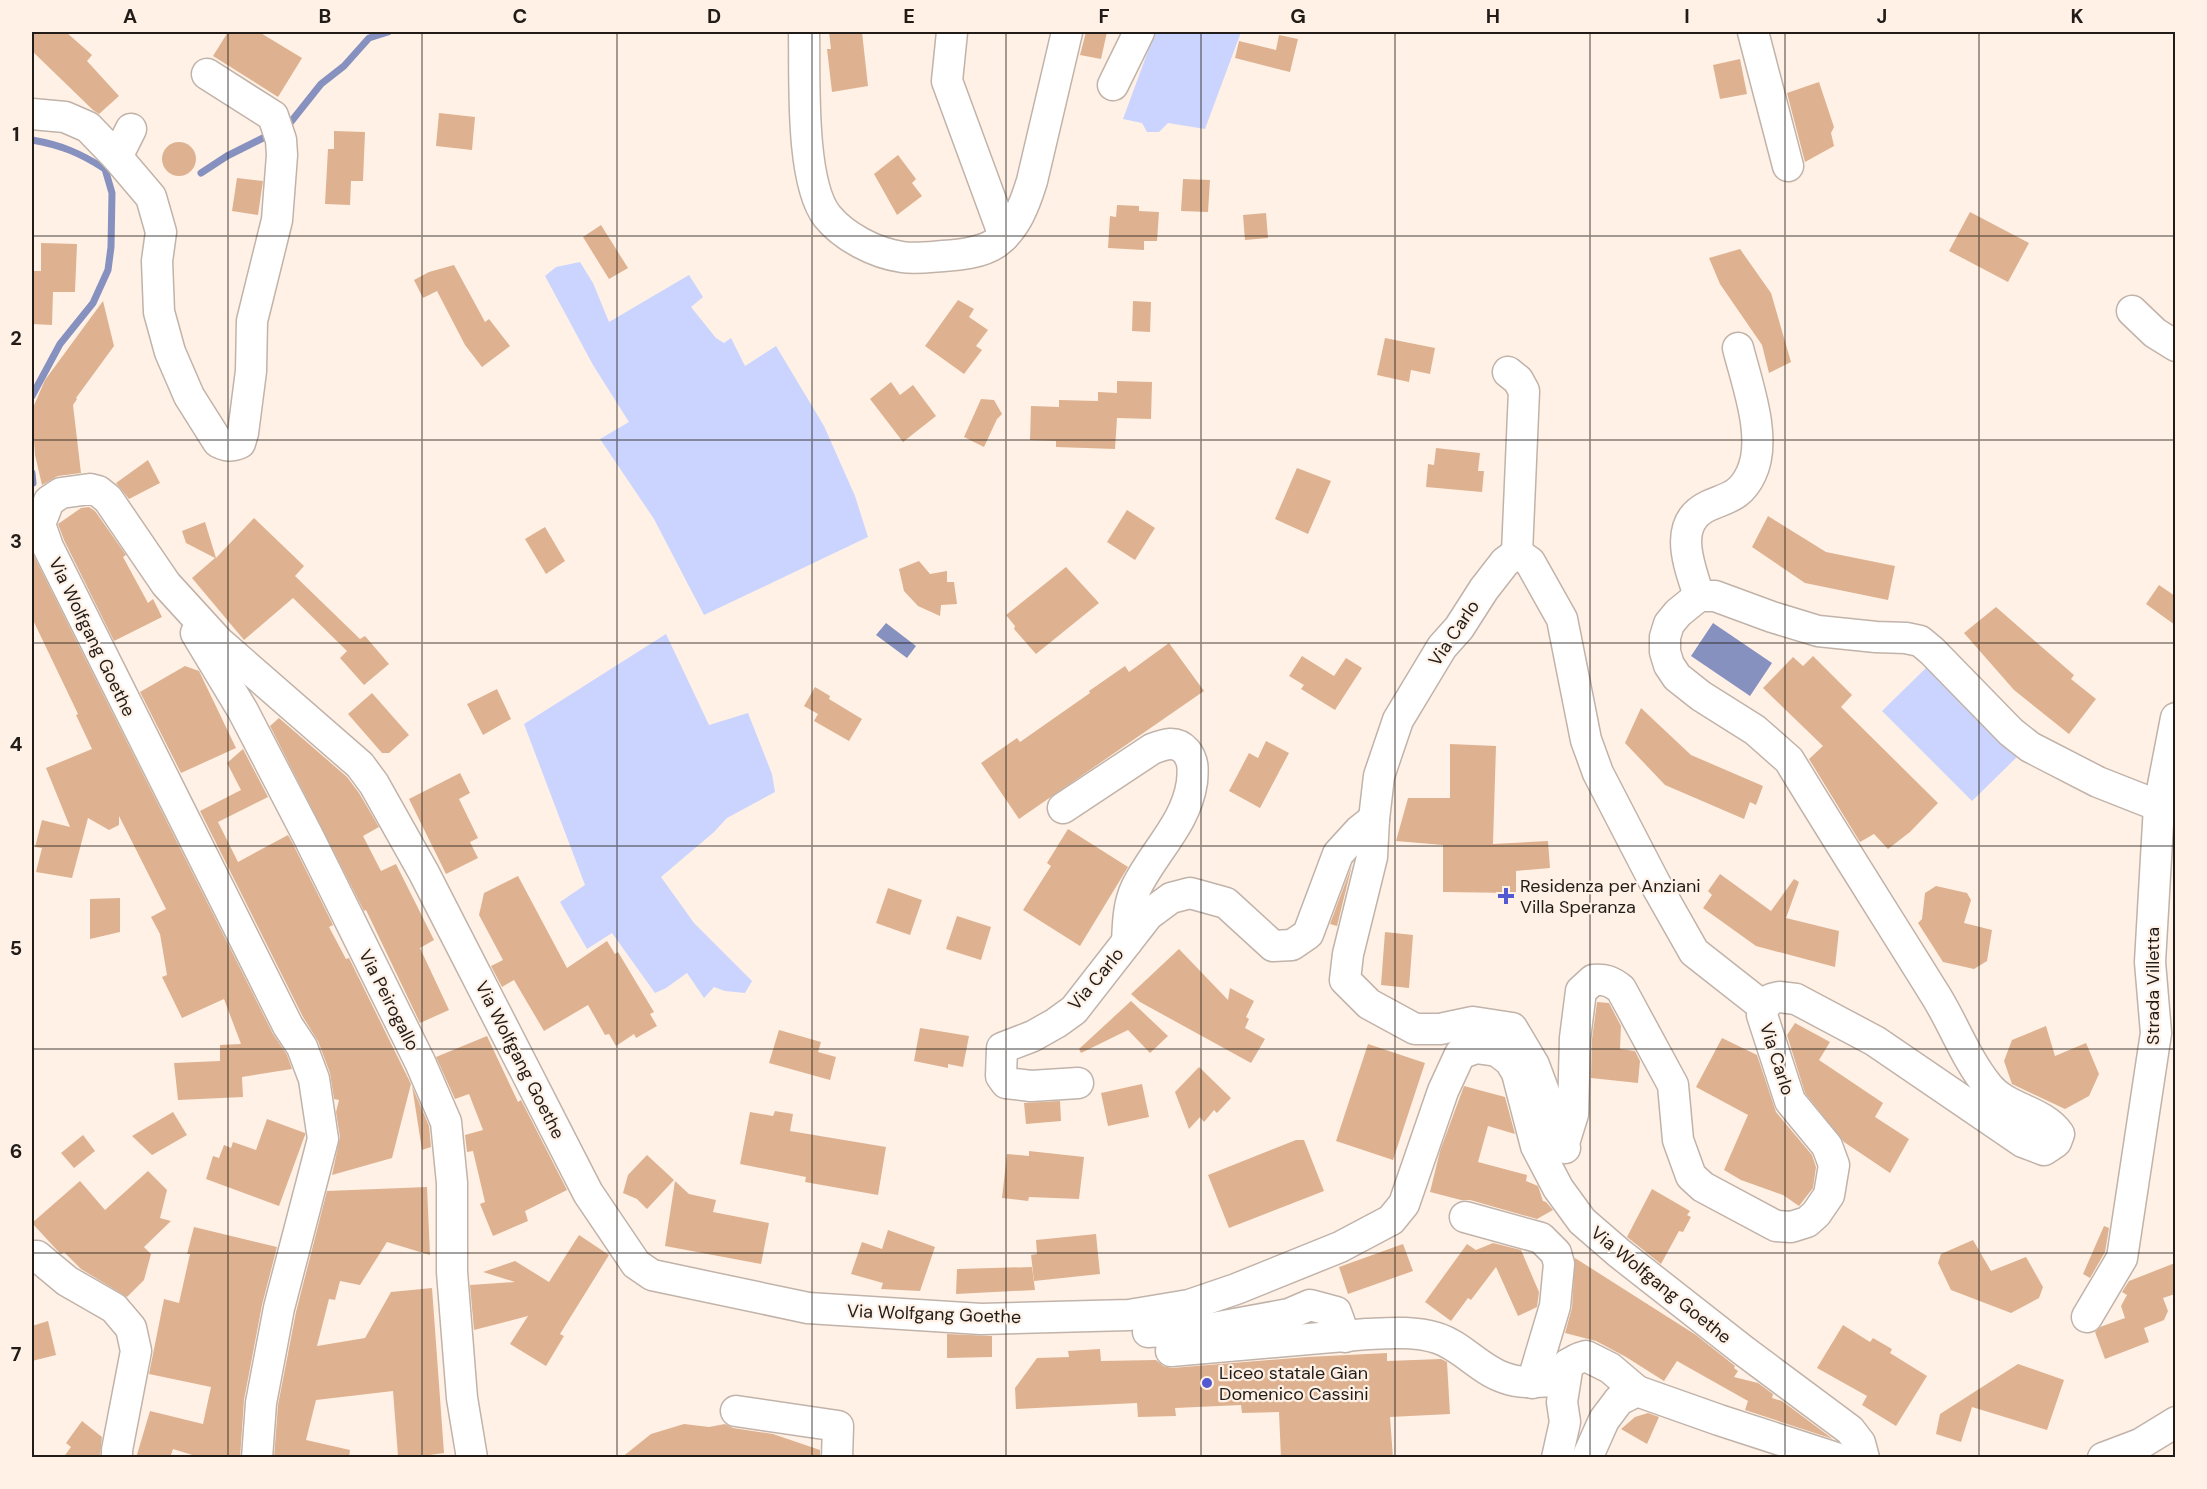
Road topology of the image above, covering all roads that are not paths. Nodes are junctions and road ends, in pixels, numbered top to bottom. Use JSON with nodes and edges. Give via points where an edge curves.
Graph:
{"nodes":[{"id":1,"x":804,"y":32,"type":"edge"},
{"id":2,"x":952,"y":32,"type":"edge"},
{"id":3,"x":1066,"y":32,"type":"edge"},
{"id":4,"x":1139,"y":32,"type":"edge"},
{"id":5,"x":1753,"y":32,"type":"edge"},
{"id":6,"x":207,"y":74,"type":"dead end"},
{"id":7,"x":1113,"y":85,"type":"dead end"},
{"id":8,"x":32,"y":114,"type":"edge"},
{"id":9,"x":131,"y":129,"type":"dead end"},
{"id":10,"x":117,"y":157,"type":"junction"},
{"id":11,"x":1788,"y":166,"type":"dead end"},
{"id":12,"x":1004,"y":236,"type":"junction"},
{"id":13,"x":2132,"y":311,"type":"dead end"},
{"id":14,"x":2175,"y":346,"type":"edge"},
{"id":15,"x":1738,"y":348,"type":"dead end"},
{"id":16,"x":1508,"y":372,"type":"dead end"},
{"id":17,"x":36,"y":516,"type":"edge"},
{"id":18,"x":1517,"y":553,"type":"junction"},
{"id":19,"x":166,"y":584,"type":"junction"},
{"id":20,"x":1699,"y":596,"type":"junction"},
{"id":21,"x":2175,"y":718,"type":"edge"},
{"id":22,"x":2159,"y":806,"type":"junction"},
{"id":23,"x":1063,"y":808,"type":"dead end"},
{"id":24,"x":1374,"y":819,"type":"junction"},
{"id":25,"x":1127,"y":942,"type":"junction"},
{"id":26,"x":1764,"y":1007,"type":"junction"},
{"id":27,"x":1078,"y":1083,"type":"dead end"},
{"id":28,"x":1564,"y":1143,"type":"junction"},
{"id":29,"x":1570,"y":1205,"type":"junction"},
{"id":30,"x":1465,"y":1217,"type":"dead end"},
{"id":31,"x":32,"y":1256,"type":"edge"},
{"id":32,"x":2087,"y":1317,"type":"dead end"},
{"id":33,"x":1148,"y":1332,"type":"dead end"},
{"id":34,"x":1345,"y":1337,"type":"junction"},
{"id":35,"x":1171,"y":1351,"type":"dead end"},
{"id":36,"x":1568,"y":1364,"type":"junction"},
{"id":37,"x":1532,"y":1383,"type":"junction"},
{"id":38,"x":1637,"y":1391,"type":"junction"},
{"id":39,"x":736,"y":1411,"type":"dead end"},
{"id":40,"x":2175,"y":1422,"type":"edge"},
{"id":41,"x":117,"y":1458,"type":"edge"},
{"id":42,"x":257,"y":1458,"type":"edge"},
{"id":43,"x":472,"y":1458,"type":"edge"},
{"id":44,"x":837,"y":1458,"type":"edge"},
{"id":45,"x":1557,"y":1458,"type":"edge"},
{"id":46,"x":1587,"y":1458,"type":"edge"},
{"id":47,"x":1836,"y":1458,"type":"edge"},
{"id":48,"x":1864,"y":1458,"type":"edge"},
{"id":49,"x":2103,"y":1458,"type":"edge"}],
"edges":[{"from":1,"to":12,"type":"street","via":[[808,155],[813,189],[827,216],[867,246],[904,258],[976,252]]},
{"from":2,"to":12,"type":"street","via":[[947,81]]},
{"from":3,"to":12,"type":"street","via":[[1026,202]]},
{"from":4,"to":7,"type":"street"},
{"from":5,"to":11,"type":"street"},
{"from":6,"to":10,"type":"street","via":[[273,116],[282,155],[277,220],[252,321],[251,371],[243,433],[240,443],[233,446],[218,442],[189,396],[170,352],[159,312],[157,261],[161,232],[151,197]]},
{"from":8,"to":10,"type":"street","via":[[65,117],[81,123]]},
{"from":9,"to":10,"type":"street"},
{"from":13,"to":14,"type":"street"},
{"from":15,"to":20,"type":"street","via":[[1755,417],[1758,449],[1752,473],[1742,488],[1732,497],[1707,506],[1688,525],[1686,553]]},
{"from":16,"to":18,"type":"street","via":[[1524,391]]},
{"from":17,"to":19,"type":"street","name":"Via Wolfgang Goethe","via":[[62,493],[98,492],[108,499]]},
{"from":17,"to":42,"type":"street","name":"Via Wolfgang Goethe","via":[[155,763],[302,1047],[314,1079],[323,1140],[279,1308],[261,1403]]},
{"from":18,"to":24,"type":"street","name":"Via Carlo","via":[[1484,589],[1398,720],[1379,776]]},
{"from":18,"to":26,"type":"street","via":[[1530,562],[1562,619],[1586,740],[1598,773],[1656,885],[1694,952]]},
{"from":19,"to":29,"type":"street","name":"Via Wolfgang Goethe","via":[[219,642],[360,765],[374,784],[424,873],[588,1193],[636,1264],[652,1275],[808,1308],[981,1318],[1129,1315],[1189,1305],[1340,1247],[1391,1220],[1404,1204],[1460,1054],[1476,1048],[1497,1051],[1510,1061],[1536,1146]]},
{"from":19,"to":43,"type":"street","name":"Via Peirogallo","via":[[249,722],[420,1062],[446,1122],[452,1183],[452,1272],[462,1398]]},
{"from":20,"to":22,"type":"street","via":[[1716,596],[1818,631],[1920,641],[2030,747],[2098,782]]},
{"from":20,"to":26,"type":"street","name":"Via Carlo","via":[[1670,624],[1665,637],[1669,665],[1677,677],[1755,730],[1789,760],[1937,999],[1972,1064],[1990,1089],[2048,1122],[2059,1134],[2056,1142],[2044,1150],[2023,1142],[1875,1041],[1796,999],[1779,997]]},
{"from":21,"to":22,"type":"street","name":"Strada Villetta"},
{"from":22,"to":32,"type":"street","name":"Strada Villetta","via":[[2150,962],[2156,1033],[2122,1258]]},
{"from":23,"to":25,"type":"street","name":"Via Carlo","via":[[1152,749],[1176,744],[1190,756],[1190,796],[1180,820],[1137,886],[1131,902]]},
{"from":24,"to":25,"type":"street","name":"Via Carlo","via":[[1338,854],[1308,934],[1292,945],[1273,946],[1226,903],[1190,893],[1172,898],[1148,915]]},
{"from":24,"to":28,"type":"street","name":"Via Carlo","via":[[1372,857],[1345,980],[1369,1004],[1414,1029],[1440,1029],[1473,1022],[1512,1028],[1534,1065]]},
{"from":25,"to":27,"type":"street","name":"Via Carlo","via":[[1074,1010],[1033,1036],[1002,1048],[1001,1076],[1006,1083]]},
{"from":26,"to":28,"type":"street","name":"Via Carlo","via":[[1762,1015],[1790,1101],[1827,1146],[1834,1165],[1829,1195],[1807,1222],[1776,1226],[1702,1187],[1691,1176],[1678,1140],[1673,1085],[1621,989],[1610,981],[1593,980],[1581,991],[1573,1114]]},
{"from":28,"to":29,"type":"street","name":"Via Carlo"},
{"from":29,"to":48,"type":"street","name":"Via Wolfgang Goethe","via":[[1618,1253],[1850,1430],[1860,1443]]},
{"from":30,"to":37,"type":"street","via":[[1541,1238],[1556,1253],[1556,1306]]},
{"from":31,"to":41,"type":"street","via":[[114,1308],[131,1328],[136,1351]]},
{"from":33,"to":34,"type":"street","via":[[1213,1328],[1289,1314],[1310,1305],[1336,1312]]},
{"from":34,"to":35,"type":"street"},
{"from":34,"to":37,"type":"street","via":[[1395,1332],[1438,1338],[1506,1379]]},
{"from":36,"to":37,"type":"street","via":[[1556,1381]]},
{"from":36,"to":38,"type":"street","via":[[1587,1356],[1610,1368]]},
{"from":36,"to":45,"type":"street","via":[[1562,1402],[1565,1422]]},
{"from":38,"to":46,"type":"street","via":[[1620,1400],[1604,1420]]},
{"from":38,"to":47,"type":"street"},
{"from":39,"to":44,"type":"street","via":[[838,1426]]},
{"from":40,"to":49,"type":"street","via":[[2140,1444]]}]}
